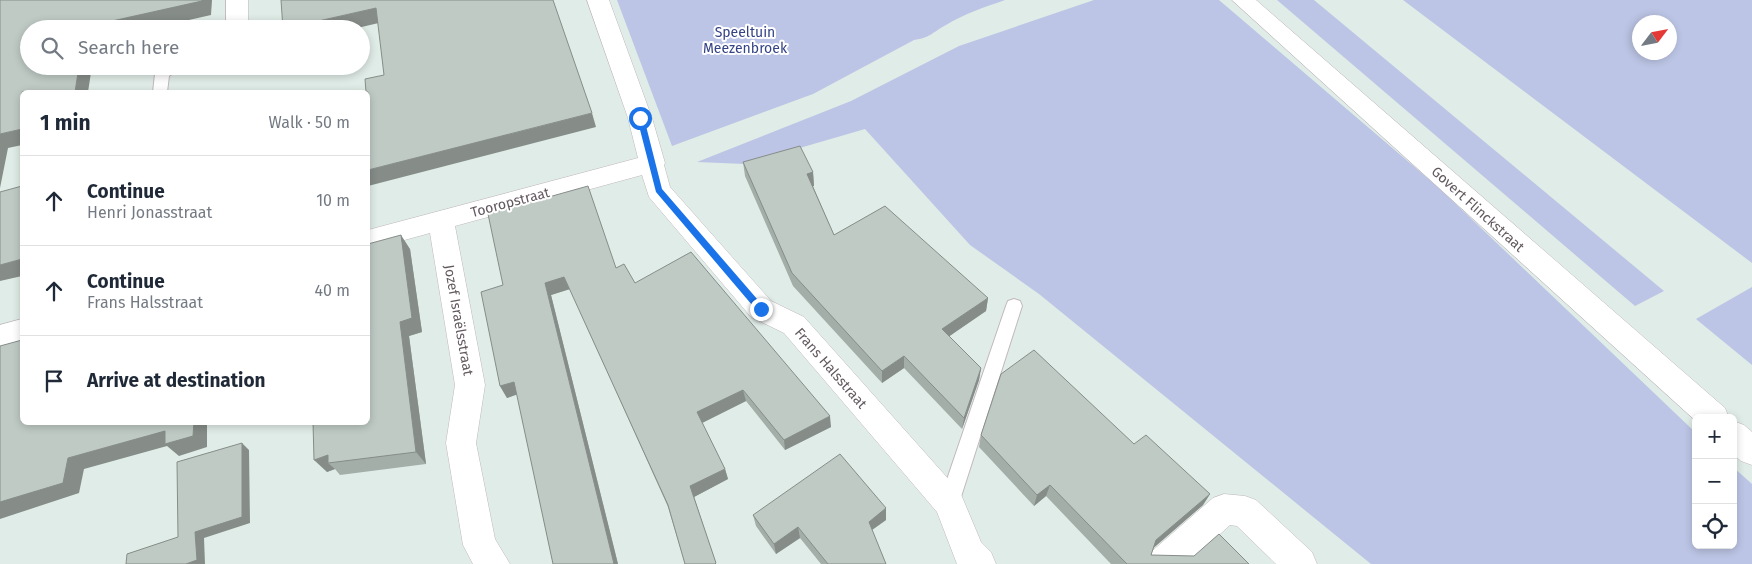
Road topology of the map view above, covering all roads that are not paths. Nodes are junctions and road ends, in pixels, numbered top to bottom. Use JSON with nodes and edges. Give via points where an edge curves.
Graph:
{"nodes":[{"id":1,"x":237,"y":0,"type":"edge"},
{"id":2,"x":598,"y":0,"type":"edge"},
{"id":3,"x":1243,"y":0,"type":"edge"},
{"id":4,"x":235,"y":20,"type":"edge"},
{"id":5,"x":162,"y":75,"type":"edge"},
{"id":6,"x":160,"y":90,"type":"edge"},
{"id":7,"x":653,"y":163,"type":"junction"},
{"id":8,"x":441,"y":220,"type":"junction"},
{"id":9,"x":370,"y":239,"type":"edge"},
{"id":10,"x":1014,"y":306,"type":"dead end"},
{"id":11,"x":20,"y":332,"type":"edge"},
{"id":12,"x":0,"y":337,"type":"edge"},
{"id":13,"x":1709,"y":414,"type":"edge"},
{"id":14,"x":1737,"y":438,"type":"edge"},
{"id":15,"x":1752,"y":451,"type":"edge"},
{"id":16,"x":949,"y":503,"type":"junction"},
{"id":17,"x":493,"y":564,"type":"edge"},
{"id":18,"x":979,"y":564,"type":"edge"},
{"id":19,"x":1163,"y":564,"type":"edge"},
{"id":20,"x":1300,"y":564,"type":"edge"}],
"edges":[{"from":1,"to":4,"type":"street"},
{"from":2,"to":7,"type":"street","name":"Frans Halsstraat"},
{"from":3,"to":13,"type":"street","name":"Govert Flinckstraat"},
{"from":5,"to":6,"type":"lane"},
{"from":7,"to":8,"type":"street","name":"Tooropstraat"},
{"from":7,"to":16,"type":"street","name":"Frans Halsstraat","via":[[658,190],[761,309],[794,325]]},
{"from":8,"to":9,"type":"street","name":"Tooropstraat"},
{"from":8,"to":17,"type":"street","name":"Jozef Israëlsstraat","via":[[470,385],[461,443],[480,545]]},
{"from":10,"to":16,"type":"lane"},
{"from":11,"to":12,"type":"street"},
{"from":14,"to":15,"type":"street"},
{"from":16,"to":18,"type":"street","name":"Frans Halsstraat","via":[[970,553]]},
{"from":19,"to":20,"type":"street","via":[[1224,509],[1245,511]]}]}
